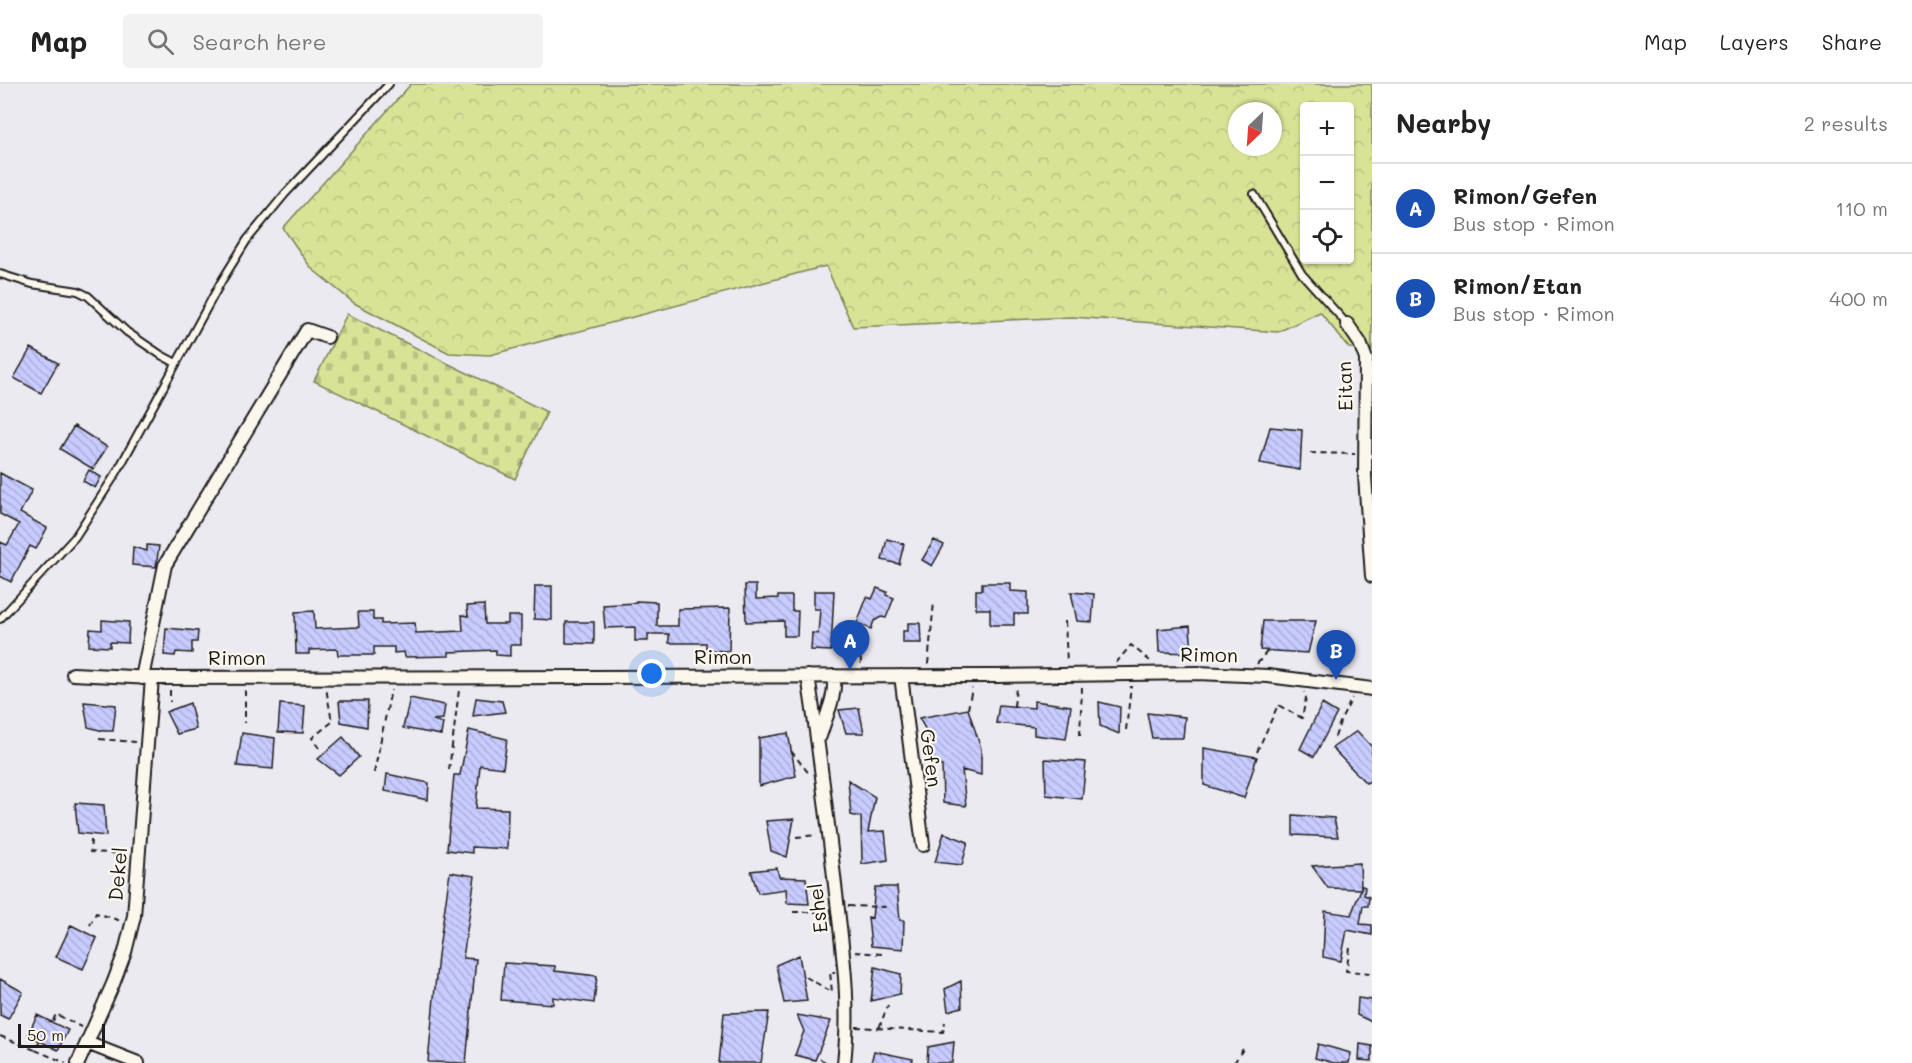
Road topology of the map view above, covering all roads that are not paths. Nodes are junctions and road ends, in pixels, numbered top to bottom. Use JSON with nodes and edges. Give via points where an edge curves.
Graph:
{"nodes":[{"id":1,"x":389,"y":84,"type":"edge"},
{"id":2,"x":1254,"y":194,"type":"dead end"},
{"id":3,"x":0,"y":274,"type":"edge"},
{"id":4,"x":1347,"y":324,"type":"joint"},
{"id":5,"x":327,"y":337,"type":"dead end"},
{"id":6,"x":176,"y":363,"type":"junction"},
{"id":7,"x":1372,"y":576,"type":"edge"},
{"id":8,"x":0,"y":619,"type":"edge"},
{"id":9,"x":73,"y":674,"type":"dead end"},
{"id":10,"x":808,"y":676,"type":"junction"},
{"id":11,"x":834,"y":676,"type":"junction"},
{"id":12,"x":901,"y":676,"type":"junction"},
{"id":13,"x":147,"y":678,"type":"junction"},
{"id":14,"x":1372,"y":689,"type":"edge"},
{"id":15,"x":820,"y":749,"type":"junction"},
{"id":16,"x":923,"y":844,"type":"dead end"},
{"id":17,"x":90,"y":1037,"type":"junction"},
{"id":18,"x":78,"y":1063,"type":"edge"},
{"id":19,"x":138,"y":1063,"type":"edge"},
{"id":20,"x":844,"y":1063,"type":"edge"}],
"edges":[{"from":1,"to":6,"type":"lane","via":[[247,240]]},
{"from":2,"to":4,"type":"lane","name":"Eitan","via":[[1302,274]]},
{"from":3,"to":6,"type":"lane","via":[[88,296],[127,332]]},
{"from":4,"to":7,"type":"street","name":"Eitan","via":[[1366,359],[1365,454]]},
{"from":5,"to":13,"type":"street","name":"Dekel","via":[[307,330],[165,565]]},
{"from":6,"to":8,"type":"lane","via":[[117,472],[75,537]]},
{"from":9,"to":13,"type":"street","name":"Rimon"},
{"from":10,"to":11,"type":"street","name":"Rimon"},
{"from":10,"to":13,"type":"street","name":"Rimon"},
{"from":10,"to":15,"type":"street","name":"Eshel"},
{"from":11,"to":12,"type":"street","name":"Rimon"},
{"from":11,"to":15,"type":"street","name":"Eshel","via":[[833,700],[820,736]]},
{"from":12,"to":14,"type":"street","name":"Rimon","via":[[1239,674]]},
{"from":12,"to":16,"type":"street","name":"Gefen"},
{"from":13,"to":17,"type":"street","name":"Dekel","via":[[148,743],[132,924],[125,952]]},
{"from":15,"to":20,"type":"street","name":"Eshel","via":[[845,973],[848,1027]]},
{"from":17,"to":18,"type":"street","name":"Dekel"},
{"from":17,"to":19,"type":"street"}]}
